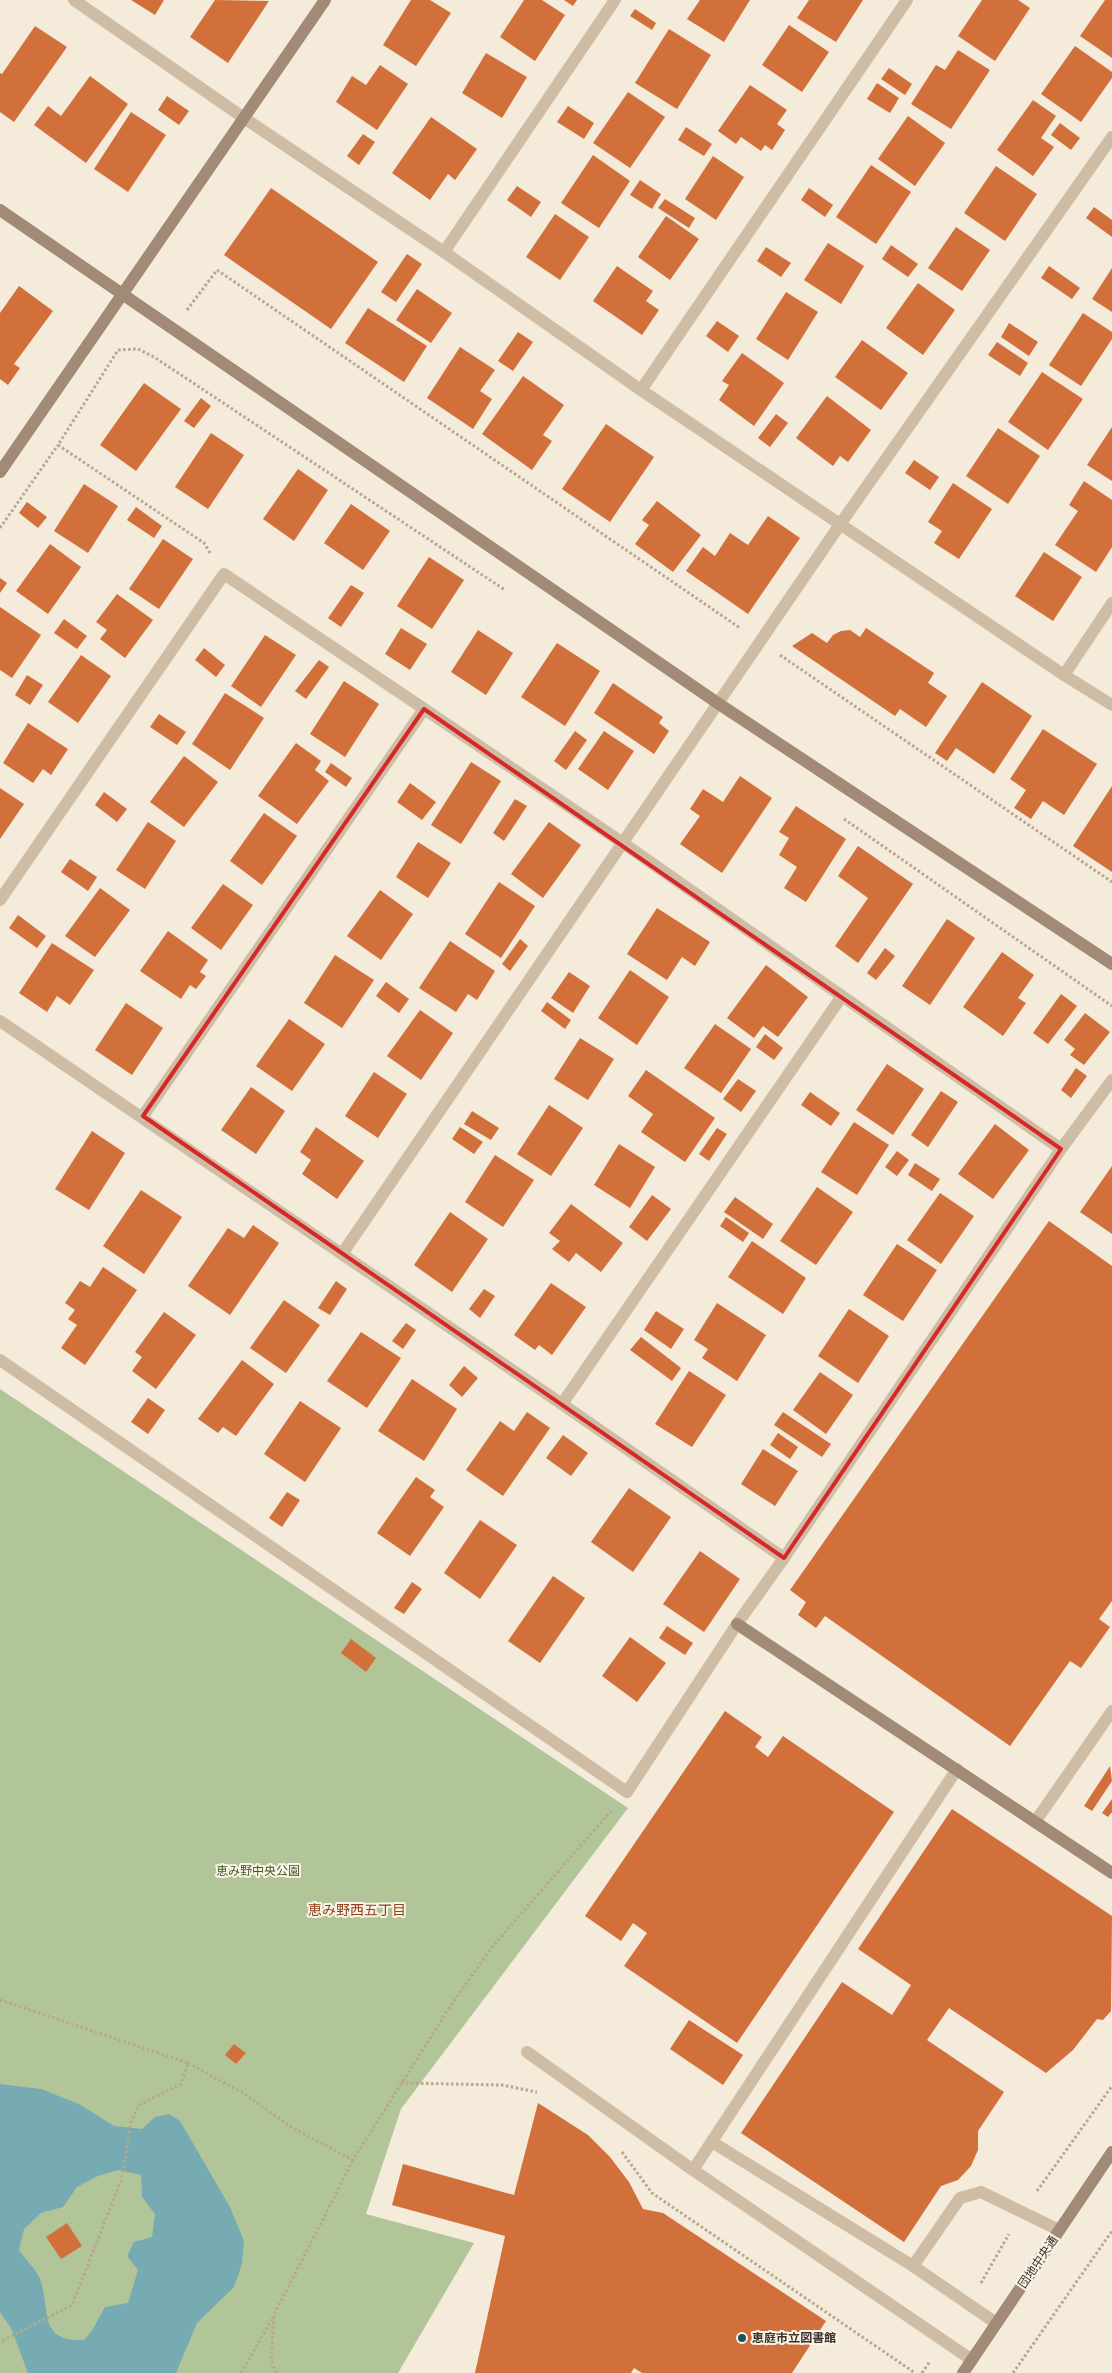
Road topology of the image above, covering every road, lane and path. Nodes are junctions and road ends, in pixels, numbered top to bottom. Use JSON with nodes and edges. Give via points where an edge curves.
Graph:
{"nodes":[{"id":1,"x":74,"y":0,"type":"edge"},
{"id":2,"x":324,"y":0,"type":"edge"},
{"id":3,"x":614,"y":0,"type":"edge"},
{"id":4,"x":906,"y":0,"type":"edge"},
{"id":5,"x":244,"y":118,"type":"junction"},
{"id":6,"x":1112,"y":137,"type":"edge"},
{"id":7,"x":0,"y":210,"type":"edge"},
{"id":8,"x":444,"y":252,"type":"junction"},
{"id":9,"x":122,"y":293,"type":"junction"},
{"id":10,"x":172,"y":330,"type":"junction"},
{"id":11,"x":154,"y":357,"type":"junction"},
{"id":12,"x":641,"y":390,"type":"junction"},
{"id":13,"x":58,"y":445,"type":"junction"},
{"id":14,"x":0,"y":472,"type":"edge"},
{"id":15,"x":841,"y":523,"type":"junction"},
{"id":16,"x":0,"y":528,"type":"edge"},
{"id":17,"x":224,"y":574,"type":"junction"},
{"id":18,"x":508,"y":592,"type":"dead end"},
{"id":19,"x":1112,"y":602,"type":"edge"},
{"id":20,"x":761,"y":642,"type":"junction"},
{"id":21,"x":1064,"y":675,"type":"junction"},
{"id":22,"x":719,"y":704,"type":"junction"},
{"id":23,"x":1112,"y":705,"type":"edge"},
{"id":24,"x":424,"y":709,"type":"junction"},
{"id":25,"x":836,"y":814,"type":"dead end"},
{"id":26,"x":623,"y":843,"type":"junction"},
{"id":27,"x":1112,"y":882,"type":"edge"},
{"id":28,"x":0,"y":900,"type":"edge"},
{"id":29,"x":1112,"y":964,"type":"edge"},
{"id":30,"x":842,"y":996,"type":"junction"},
{"id":31,"x":1112,"y":1006,"type":"edge"},
{"id":32,"x":0,"y":1021,"type":"edge"},
{"id":33,"x":1112,"y":1080,"type":"edge"},
{"id":34,"x":143,"y":1116,"type":"junction"},
{"id":35,"x":1061,"y":1149,"type":"junction"},
{"id":36,"x":342,"y":1254,"type":"junction"},
{"id":37,"x":0,"y":1360,"type":"edge"},
{"id":38,"x":562,"y":1404,"type":"junction"},
{"id":39,"x":784,"y":1558,"type":"junction"},
{"id":40,"x":737,"y":1624,"type":"junction"},
{"id":41,"x":1112,"y":1711,"type":"edge"},
{"id":42,"x":957,"y":1769,"type":"junction"},
{"id":43,"x":627,"y":1792,"type":"junction"},
{"id":44,"x":1035,"y":1822,"type":"junction"},
{"id":45,"x":1112,"y":1873,"type":"edge"},
{"id":46,"x":0,"y":2000,"type":"edge"},
{"id":47,"x":527,"y":2052,"type":"dead end"},
{"id":48,"x":188,"y":2063,"type":"junction"},
{"id":49,"x":402,"y":2083,"type":"junction"},
{"id":50,"x":541,"y":2092,"type":"dead end"},
{"id":51,"x":712,"y":2142,"type":"junction"},
{"id":52,"x":619,"y":2148,"type":"dead end"},
{"id":53,"x":1112,"y":2152,"type":"edge"},
{"id":54,"x":354,"y":2160,"type":"junction"},
{"id":55,"x":693,"y":2170,"type":"junction"},
{"id":56,"x":1059,"y":2230,"type":"junction"},
{"id":57,"x":1112,"y":2231,"type":"edge"},
{"id":58,"x":913,"y":2266,"type":"junction"},
{"id":59,"x":274,"y":2315,"type":"junction"},
{"id":60,"x":996,"y":2324,"type":"junction"},
{"id":61,"x":1,"y":2341,"type":"edge"},
{"id":62,"x":972,"y":2360,"type":"junction"},
{"id":63,"x":240,"y":2373,"type":"edge"},
{"id":64,"x":276,"y":2373,"type":"edge"},
{"id":65,"x":915,"y":2373,"type":"edge"},
{"id":66,"x":963,"y":2373,"type":"edge"},
{"id":67,"x":1013,"y":2373,"type":"edge"}],
"edges":[{"from":1,"to":5,"type":"street"},
{"from":2,"to":5,"type":"street"},
{"from":3,"to":8,"type":"street"},
{"from":4,"to":12,"type":"street"},
{"from":5,"to":8,"type":"street"},
{"from":5,"to":9,"type":"street"},
{"from":6,"to":15,"type":"street"},
{"from":7,"to":9,"type":"street"},
{"from":8,"to":12,"type":"street"},
{"from":9,"to":10,"type":"street"},
{"from":9,"to":14,"type":"street"},
{"from":10,"to":11,"type":"path"},
{"from":10,"to":20,"type":"path","via":[[217,270]]},
{"from":10,"to":22,"type":"street"},
{"from":11,"to":13,"type":"path","via":[[138,349],[118,350]]},
{"from":11,"to":18,"type":"path"},
{"from":12,"to":15,"type":"street"},
{"from":13,"to":16,"type":"path"},
{"from":13,"to":17,"type":"path","via":[[204,543]]},
{"from":15,"to":20,"type":"street"},
{"from":15,"to":21,"type":"street"},
{"from":17,"to":24,"type":"street"},
{"from":17,"to":28,"type":"street"},
{"from":19,"to":21,"type":"street"},
{"from":20,"to":22,"type":"street"},
{"from":20,"to":27,"type":"path"},
{"from":21,"to":23,"type":"street"},
{"from":22,"to":26,"type":"street"},
{"from":22,"to":29,"type":"street"},
{"from":24,"to":26,"type":"street"},
{"from":24,"to":34,"type":"street"},
{"from":25,"to":31,"type":"path"},
{"from":26,"to":30,"type":"street"},
{"from":26,"to":36,"type":"street"},
{"from":30,"to":35,"type":"street"},
{"from":30,"to":38,"type":"street"},
{"from":32,"to":34,"type":"street"},
{"from":33,"to":35,"type":"street"},
{"from":34,"to":36,"type":"street"},
{"from":35,"to":39,"type":"street"},
{"from":36,"to":38,"type":"street"},
{"from":37,"to":43,"type":"street"},
{"from":38,"to":39,"type":"street"},
{"from":39,"to":40,"type":"street"},
{"from":40,"to":42,"type":"street"},
{"from":40,"to":43,"type":"street"},
{"from":41,"to":44,"type":"street"},
{"from":42,"to":44,"type":"street"},
{"from":42,"to":51,"type":"street"},
{"from":43,"to":49,"type":"path","via":[[492,1947]]},
{"from":44,"to":45,"type":"street"},
{"from":46,"to":48,"type":"path"},
{"from":47,"to":55,"type":"street"},
{"from":48,"to":54,"type":"path","via":[[243,2093],[291,2127]]},
{"from":48,"to":61,"type":"path","via":[[181,2084],[139,2105],[132,2122],[122,2178],[72,2305]]},
{"from":49,"to":50,"type":"path","via":[[502,2085]]},
{"from":49,"to":54,"type":"path"},
{"from":51,"to":55,"type":"street"},
{"from":51,"to":58,"type":"street"},
{"from":52,"to":65,"type":"path","via":[[652,2193]]},
{"from":53,"to":56,"type":"street","name":"団地中央通"},
{"from":54,"to":59,"type":"path"},
{"from":55,"to":62,"type":"street"},
{"from":56,"to":58,"type":"street","via":[[981,2192],[960,2198]]},
{"from":56,"to":60,"type":"street","name":"団地中央通"},
{"from":57,"to":67,"type":"path"},
{"from":58,"to":60,"type":"street"},
{"from":59,"to":63,"type":"path"},
{"from":59,"to":64,"type":"path","via":[[271,2359]]},
{"from":60,"to":62,"type":"street","name":"団地中央通"},
{"from":62,"to":66,"type":"street","name":"団地中央通"}]}
